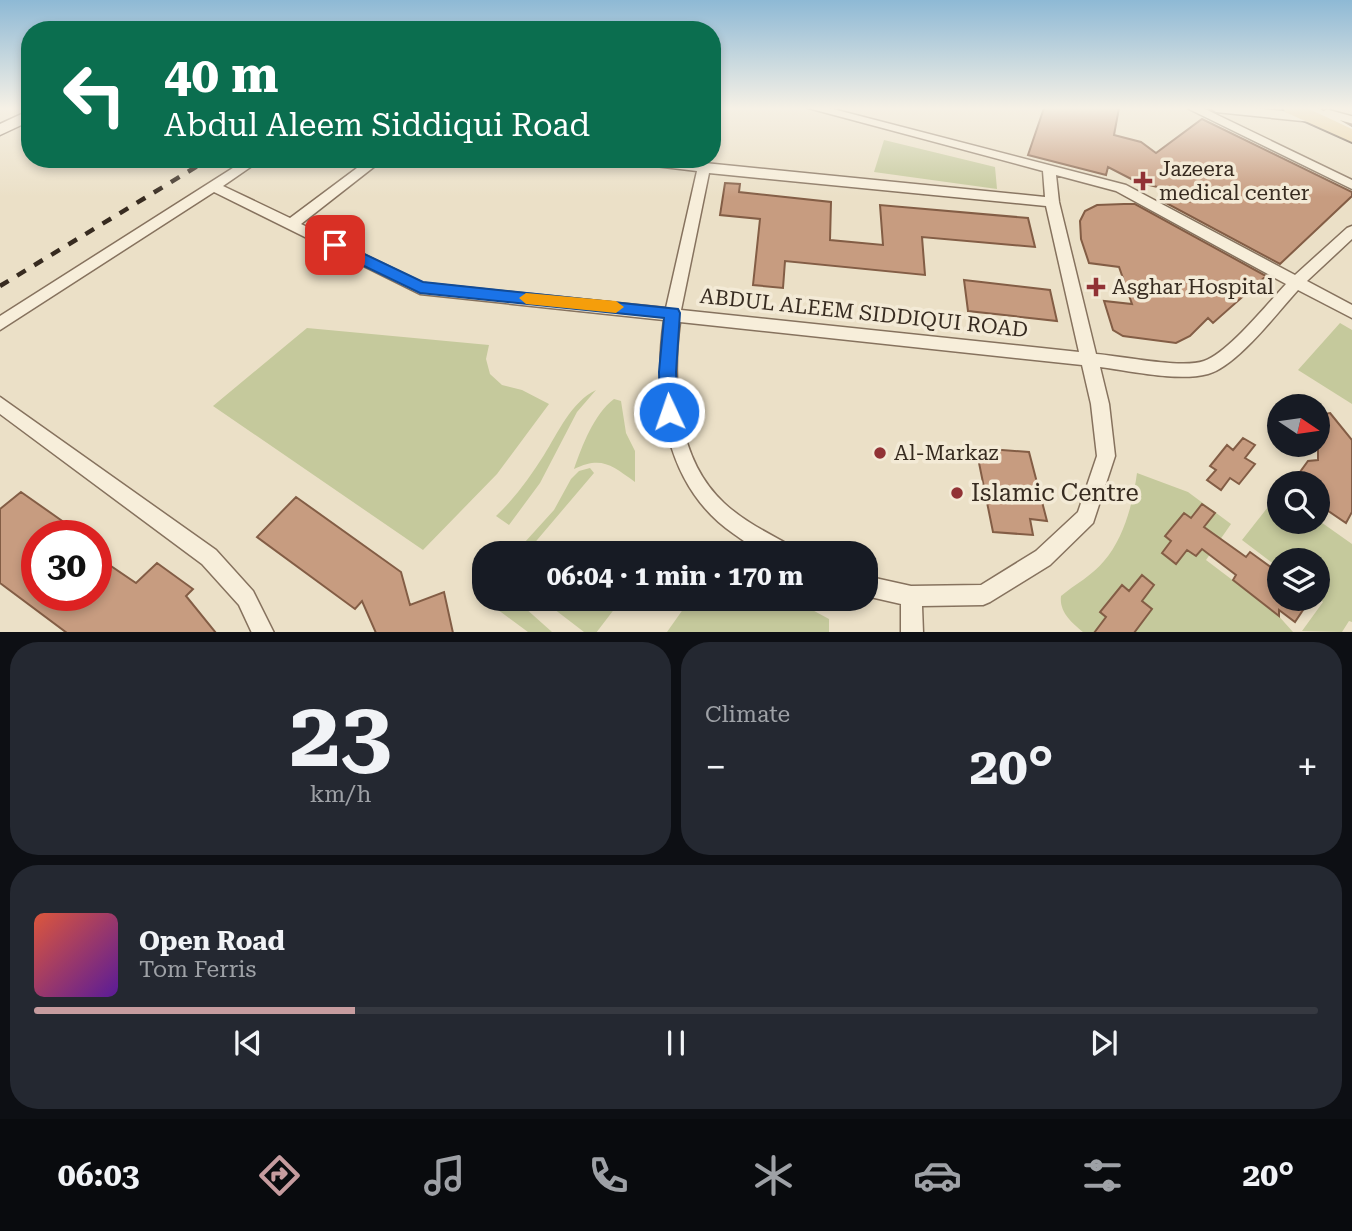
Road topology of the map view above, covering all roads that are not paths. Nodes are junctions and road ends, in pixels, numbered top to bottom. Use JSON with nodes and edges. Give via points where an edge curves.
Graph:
{"nodes":[{"id":1,"x":928,"y":137,"type":"edge"},
{"id":2,"x":1254,"y":137,"type":"edge"},
{"id":3,"x":242,"y":168,"type":"edge"},
{"id":4,"x":366,"y":168,"type":"edge"},
{"id":5,"x":704,"y":168,"type":"joint"},
{"id":6,"x":1049,"y":169,"type":"junction"},
{"id":7,"x":1352,"y":185,"type":"edge"},
{"id":8,"x":214,"y":187,"type":"junction"},
{"id":9,"x":1052,"y":202,"type":"junction"},
{"id":10,"x":292,"y":224,"type":"junction"},
{"id":11,"x":1352,"y":231,"type":"edge"},
{"id":12,"x":1297,"y":282,"type":"junction"},
{"id":13,"x":1352,"y":312,"type":"edge"},
{"id":14,"x":672,"y":313,"type":"junction"},
{"id":15,"x":0,"y":324,"type":"edge"},
{"id":16,"x":1089,"y":359,"type":"junction"},
{"id":17,"x":0,"y":404,"type":"edge"},
{"id":18,"x":763,"y":541,"type":"edge"},
{"id":19,"x":878,"y":589,"type":"edge"},
{"id":20,"x":911,"y":596,"type":"junction"},
{"id":21,"x":263,"y":632,"type":"edge"},
{"id":22,"x":912,"y":632,"type":"edge"}],
"edges":[{"from":1,"to":6,"type":"street"},
{"from":2,"to":7,"type":"street"},
{"from":3,"to":8,"type":"street"},
{"from":4,"to":10,"type":"street"},
{"from":5,"to":9,"type":"street"},
{"from":5,"to":14,"type":"street"},
{"from":6,"to":9,"type":"street"},
{"from":6,"to":12,"type":"street","via":[[1121,188]]},
{"from":8,"to":10,"type":"street","name":"ABDUL ALEEM SIDDIQUI ROAD"},
{"from":8,"to":15,"type":"street"},
{"from":9,"to":16,"type":"street"},
{"from":10,"to":14,"type":"street","name":"ABDUL ALEEM SIDDIQUI ROAD","via":[[420,288]]},
{"from":11,"to":12,"type":"street","name":"ABDUL ALEEM SIDDIQUI ROAD"},
{"from":12,"to":13,"type":"street"},
{"from":12,"to":16,"type":"street","name":"ABDUL ALEEM SIDDIQUI ROAD","via":[[1225,358],[1206,368]]},
{"from":14,"to":16,"type":"street","name":"ABDUL ALEEM SIDDIQUI ROAD"},
{"from":14,"to":18,"type":"street","via":[[669,412],[680,452],[710,503]]},
{"from":16,"to":20,"type":"street","via":[[1106,456],[1086,517],[1043,558],[983,595]]},
{"from":17,"to":21,"type":"street","via":[[209,557],[246,598]]},
{"from":19,"to":20,"type":"street"},
{"from":20,"to":22,"type":"street"}]}
